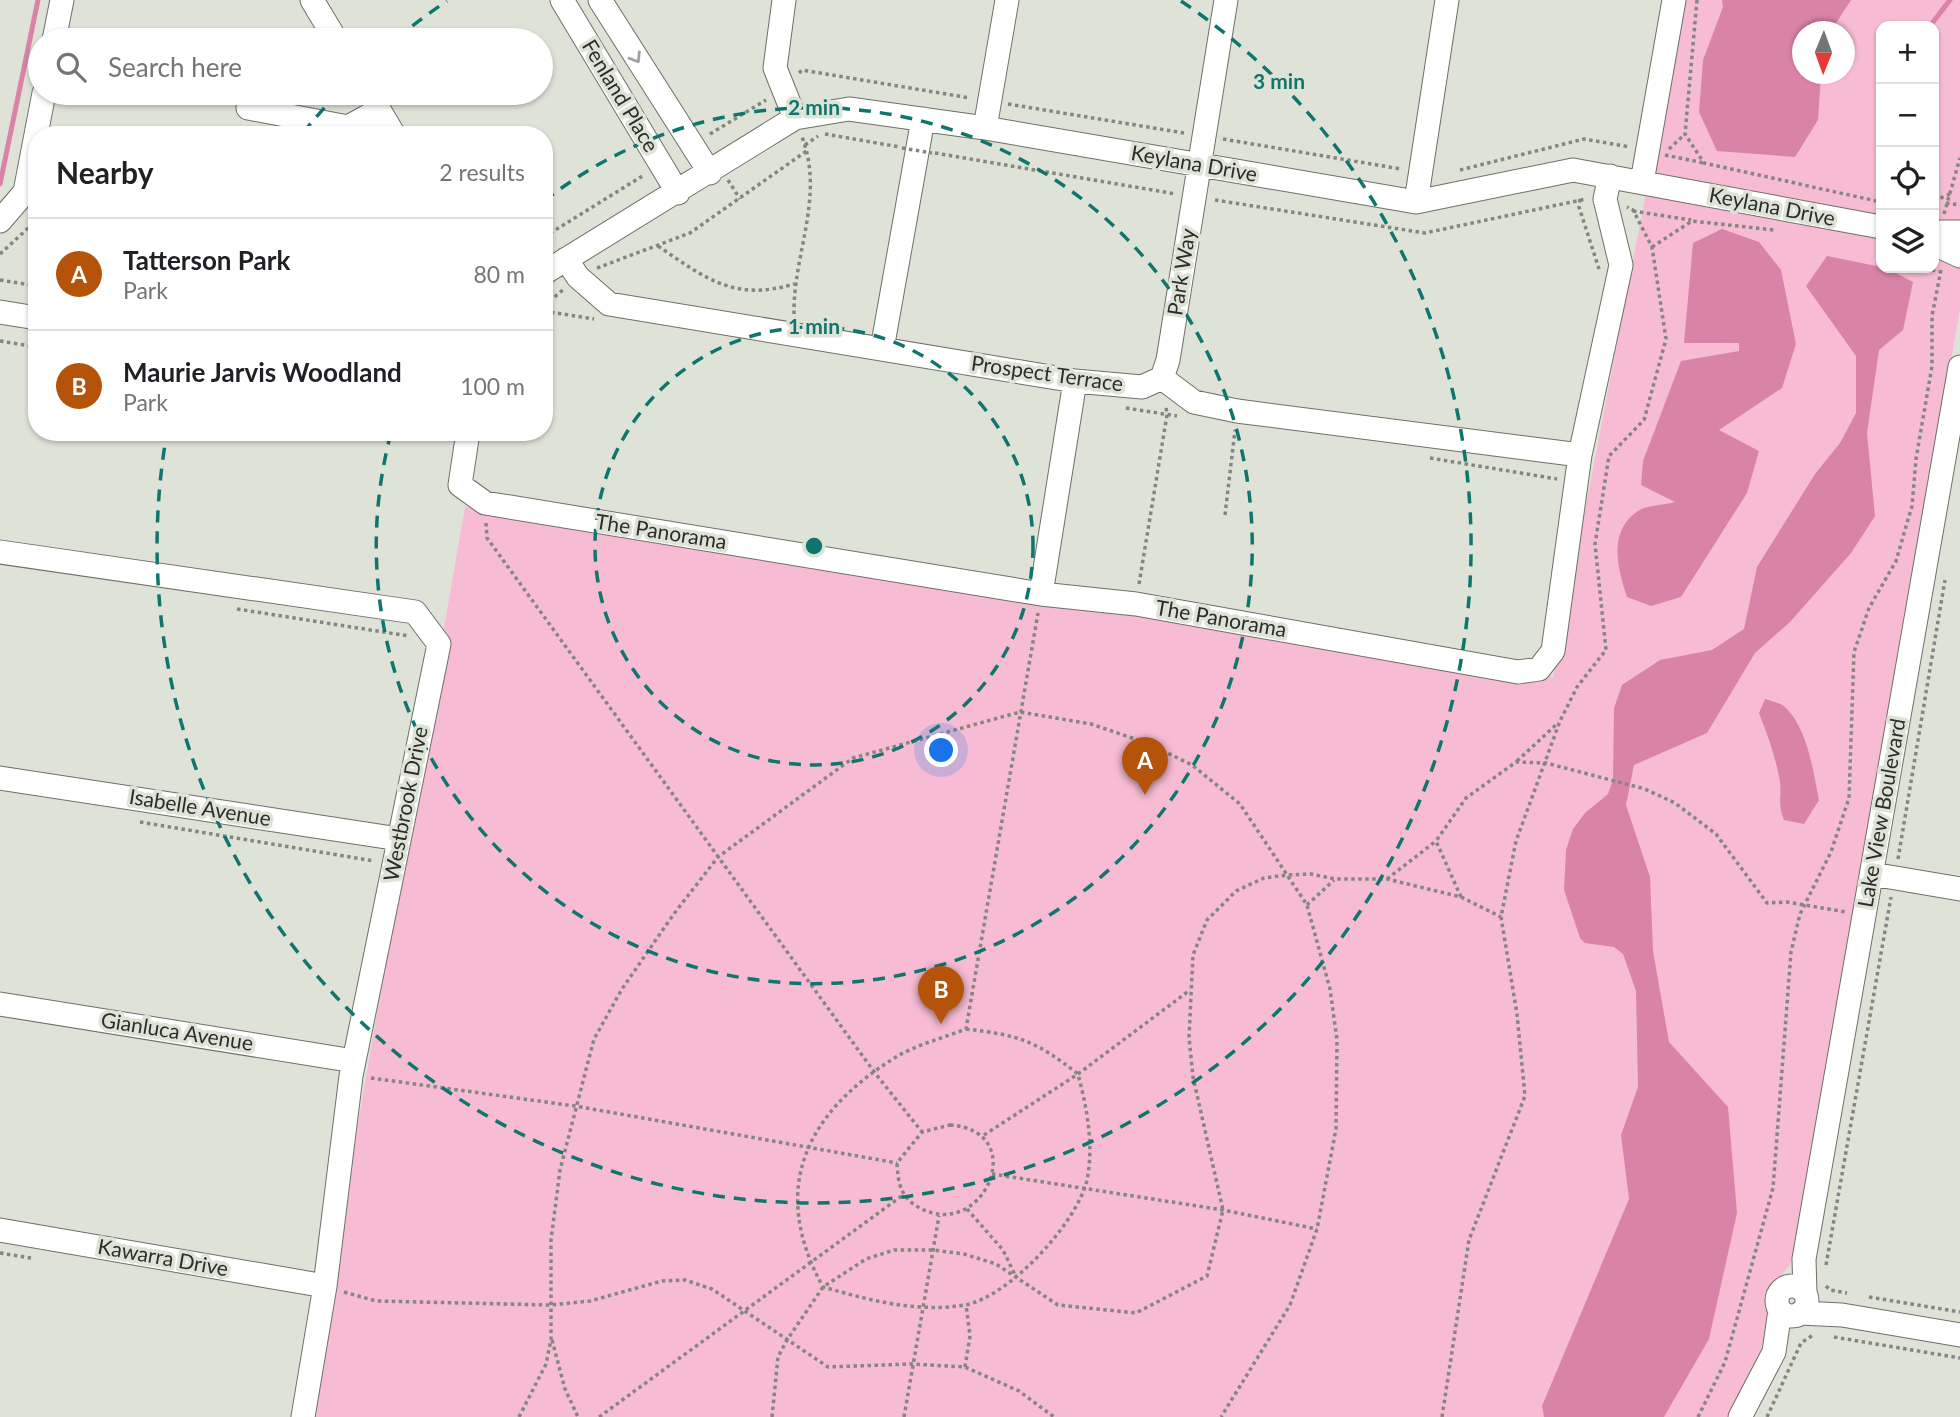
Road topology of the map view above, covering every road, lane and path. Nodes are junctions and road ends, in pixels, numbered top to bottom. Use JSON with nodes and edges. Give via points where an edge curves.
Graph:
{"nodes":[{"id":1,"x":62,"y":0,"type":"edge"},
{"id":2,"x":312,"y":0,"type":"edge"},
{"id":3,"x":562,"y":0,"type":"edge"},
{"id":4,"x":600,"y":0,"type":"edge"},
{"id":5,"x":784,"y":0,"type":"edge"},
{"id":6,"x":1007,"y":0,"type":"edge"},
{"id":7,"x":1226,"y":0,"type":"edge"},
{"id":8,"x":1447,"y":0,"type":"edge"},
{"id":9,"x":1674,"y":0,"type":"edge"},
{"id":10,"x":1697,"y":0,"type":"edge"},
{"id":11,"x":56,"y":28,"type":"edge"},
{"id":12,"x":329,"y":28,"type":"edge"},
{"id":13,"x":42,"y":105,"type":"edge"},
{"id":14,"x":370,"y":105,"type":"edge"},
{"id":15,"x":376,"y":105,"type":"edge"},
{"id":16,"x":248,"y":108,"type":"dead end"},
{"id":17,"x":795,"y":118,"type":"junction"},
{"id":18,"x":923,"y":119,"type":"junction"},
{"id":19,"x":38,"y":126,"type":"edge"},
{"id":20,"x":343,"y":126,"type":"edge"},
{"id":21,"x":349,"y":126,"type":"edge"},
{"id":22,"x":389,"y":126,"type":"edge"},
{"id":23,"x":985,"y":128,"type":"junction"},
{"id":24,"x":1685,"y":134,"type":"junction"},
{"id":25,"x":1586,"y":140,"type":"dead end"},
{"id":26,"x":805,"y":145,"type":"junction"},
{"id":27,"x":808,"y":150,"type":"junction"},
{"id":28,"x":932,"y":153,"type":"dead end"},
{"id":29,"x":1655,"y":155,"type":"junction"},
{"id":30,"x":1704,"y":163,"type":"junction"},
{"id":31,"x":1200,"y":166,"type":"junction"},
{"id":32,"x":1583,"y":172,"type":"junction"},
{"id":33,"x":710,"y":173,"type":"junction"},
{"id":34,"x":28,"y":176,"type":"edge"},
{"id":35,"x":1642,"y":182,"type":"junction"},
{"id":36,"x":1607,"y":187,"type":"junction"},
{"id":37,"x":678,"y":193,"type":"junction"},
{"id":38,"x":1950,"y":194,"type":"dead end"},
{"id":39,"x":1939,"y":199,"type":"edge"},
{"id":40,"x":1876,"y":201,"type":"edge"},
{"id":41,"x":1416,"y":202,"type":"junction"},
{"id":42,"x":1946,"y":203,"type":"dead end"},
{"id":43,"x":1960,"y":205,"type":"edge"},
{"id":44,"x":1633,"y":211,"type":"junction"},
{"id":45,"x":1693,"y":220,"type":"junction"},
{"id":46,"x":0,"y":221,"type":"edge"},
{"id":47,"x":1876,"y":226,"type":"edge"},
{"id":48,"x":28,"y":228,"type":"edge"},
{"id":49,"x":1787,"y":231,"type":"dead end"},
{"id":50,"x":1939,"y":232,"type":"edge"},
{"id":51,"x":1960,"y":232,"type":"edge"},
{"id":52,"x":657,"y":245,"type":"junction"},
{"id":53,"x":1939,"y":246,"type":"edge"},
{"id":54,"x":1652,"y":247,"type":"junction"},
{"id":55,"x":0,"y":254,"type":"edge"},
{"id":56,"x":1960,"y":256,"type":"edge"},
{"id":57,"x":572,"y":268,"type":"junction"},
{"id":58,"x":553,"y":271,"type":"edge"},
{"id":59,"x":1939,"y":272,"type":"edge"},
{"id":60,"x":1601,"y":275,"type":"dead end"},
{"id":61,"x":0,"y":279,"type":"edge"},
{"id":62,"x":28,"y":284,"type":"edge"},
{"id":63,"x":794,"y":284,"type":"junction"},
{"id":64,"x":0,"y":312,"type":"edge"},
{"id":65,"x":28,"y":317,"type":"edge"},
{"id":66,"x":794,"y":334,"type":"junction"},
{"id":67,"x":0,"y":341,"type":"edge"},
{"id":68,"x":28,"y":346,"type":"edge"},
{"id":69,"x":882,"y":349,"type":"junction"},
{"id":70,"x":1960,"y":367,"type":"edge"},
{"id":71,"x":1162,"y":378,"type":"junction"},
{"id":72,"x":1075,"y":381,"type":"junction"},
{"id":73,"x":1237,"y":411,"type":"junction"},
{"id":74,"x":467,"y":441,"type":"edge"},
{"id":75,"x":1580,"y":456,"type":"junction"},
{"id":76,"x":485,"y":503,"type":"junction"},
{"id":77,"x":1225,"y":515,"type":"dead end"},
{"id":78,"x":0,"y":552,"type":"edge"},
{"id":79,"x":1947,"y":570,"type":"dead end"},
{"id":80,"x":1041,"y":594,"type":"junction"},
{"id":81,"x":1136,"y":604,"type":"junction"},
{"id":82,"x":232,"y":608,"type":"dead end"},
{"id":83,"x":414,"y":642,"type":"dead end"},
{"id":84,"x":1020,"y":712,"type":"junction"},
{"id":85,"x":1560,"y":721,"type":"junction"},
{"id":86,"x":1516,"y":762,"type":"junction"},
{"id":87,"x":1545,"y":763,"type":"junction"},
{"id":88,"x":0,"y":778,"type":"edge"},
{"id":89,"x":136,"y":821,"type":"dead end"},
{"id":90,"x":392,"y":838,"type":"junction"},
{"id":91,"x":1436,"y":841,"type":"junction"},
{"id":92,"x":718,"y":857,"type":"junction"},
{"id":93,"x":1872,"y":874,"type":"junction"},
{"id":94,"x":1287,"y":875,"type":"junction"},
{"id":95,"x":1894,"y":878,"type":"junction"},
{"id":96,"x":1335,"y":879,"type":"junction"},
{"id":97,"x":1387,"y":879,"type":"junction"},
{"id":98,"x":1960,"y":889,"type":"edge"},
{"id":99,"x":1461,"y":897,"type":"junction"},
{"id":100,"x":1804,"y":904,"type":"junction"},
{"id":101,"x":1307,"y":905,"type":"junction"},
{"id":102,"x":1864,"y":915,"type":"junction"},
{"id":103,"x":1502,"y":917,"type":"junction"},
{"id":104,"x":1887,"y":919,"type":"junction"},
{"id":105,"x":1190,"y":990,"type":"junction"},
{"id":106,"x":0,"y":1004,"type":"edge"},
{"id":107,"x":966,"y":1029,"type":"junction"},
{"id":108,"x":353,"y":1069,"type":"junction"},
{"id":109,"x":875,"y":1073,"type":"junction"},
{"id":110,"x":1078,"y":1074,"type":"junction"},
{"id":111,"x":575,"y":1106,"type":"junction"},
{"id":112,"x":922,"y":1132,"type":"junction"},
{"id":113,"x":984,"y":1135,"type":"junction"},
{"id":114,"x":806,"y":1147,"type":"junction"},
{"id":115,"x":897,"y":1163,"type":"junction"},
{"id":116,"x":992,"y":1174,"type":"junction"},
{"id":117,"x":1082,"y":1189,"type":"junction"},
{"id":118,"x":903,"y":1195,"type":"junction"},
{"id":119,"x":967,"y":1209,"type":"junction"},
{"id":120,"x":1223,"y":1210,"type":"junction"},
{"id":121,"x":939,"y":1215,"type":"junction"},
{"id":122,"x":1317,"y":1229,"type":"junction"},
{"id":123,"x":0,"y":1230,"type":"edge"},
{"id":124,"x":933,"y":1250,"type":"junction"},
{"id":125,"x":0,"y":1253,"type":"edge"},
{"id":126,"x":40,"y":1259,"type":"dead end"},
{"id":127,"x":810,"y":1263,"type":"junction"},
{"id":128,"x":1825,"y":1268,"type":"dead end"},
{"id":129,"x":1016,"y":1277,"type":"junction"},
{"id":130,"x":325,"y":1286,"type":"junction"},
{"id":131,"x":823,"y":1287,"type":"junction"},
{"id":132,"x":1800,"y":1300,"type":"junction"},
{"id":133,"x":551,"y":1304,"type":"junction"},
{"id":134,"x":966,"y":1305,"type":"junction"},
{"id":135,"x":922,"y":1306,"type":"junction"},
{"id":136,"x":745,"y":1310,"type":"junction"},
{"id":137,"x":1960,"y":1312,"type":"edge"},
{"id":138,"x":1817,"y":1334,"type":"dead end"},
{"id":139,"x":1960,"y":1335,"type":"edge"},
{"id":140,"x":1829,"y":1336,"type":"dead end"},
{"id":141,"x":551,"y":1339,"type":"junction"},
{"id":142,"x":787,"y":1340,"type":"junction"},
{"id":143,"x":1960,"y":1358,"type":"edge"},
{"id":144,"x":912,"y":1364,"type":"junction"},
{"id":145,"x":965,"y":1367,"type":"junction"},
{"id":146,"x":303,"y":1417,"type":"edge"},
{"id":147,"x":519,"y":1417,"type":"edge"},
{"id":148,"x":579,"y":1417,"type":"edge"},
{"id":149,"x":598,"y":1417,"type":"edge"},
{"id":150,"x":772,"y":1417,"type":"edge"},
{"id":151,"x":904,"y":1417,"type":"edge"},
{"id":152,"x":1054,"y":1417,"type":"edge"},
{"id":153,"x":1221,"y":1417,"type":"edge"},
{"id":154,"x":1441,"y":1417,"type":"edge"},
{"id":155,"x":1698,"y":1417,"type":"edge"},
{"id":156,"x":1740,"y":1417,"type":"edge"},
{"id":157,"x":1767,"y":1417,"type":"edge"}],
"edges":[{"from":1,"to":11,"type":"street"},
{"from":2,"to":12,"type":"street"},
{"from":3,"to":37,"type":"street","name":"Fenland Place"},
{"from":4,"to":33,"type":"street","name":"Fenland Place","one_way":true},
{"from":5,"to":17,"type":"street","via":[[775,68]]},
{"from":6,"to":23,"type":"street"},
{"from":7,"to":31,"type":"street","name":"Park Way"},
{"from":8,"to":41,"type":"street"},
{"from":9,"to":29,"type":"street"},
{"from":10,"to":24,"type":"path"},
{"from":13,"to":19,"type":"street"},
{"from":14,"to":21,"type":"street"},
{"from":15,"to":22,"type":"street"},
{"from":16,"to":20,"type":"street"},
{"from":17,"to":18,"type":"street","name":"Keylana Drive","via":[[849,109]]},
{"from":17,"to":26,"type":"path"},
{"from":17,"to":33,"type":"street","name":"Keylana Drive"},
{"from":18,"to":23,"type":"street","name":"Keylana Drive"},
{"from":18,"to":69,"type":"street"},
{"from":23,"to":31,"type":"street","name":"Keylana Drive"},
{"from":24,"to":29,"type":"path"},
{"from":24,"to":30,"type":"path"},
{"from":25,"to":32,"type":"path"},
{"from":26,"to":27,"type":"path"},
{"from":26,"to":28,"type":"path","bridge":true,"via":[[821,134]]},
{"from":27,"to":52,"type":"path","via":[[690,233]]},
{"from":27,"to":63,"type":"path","via":[[811,193],[806,242]]},
{"from":29,"to":30,"type":"path"},
{"from":29,"to":35,"type":"street"},
{"from":30,"to":40,"type":"path"},
{"from":31,"to":41,"type":"street","name":"Keylana Drive"},
{"from":31,"to":71,"type":"street","name":"Park Way"},
{"from":32,"to":36,"type":"street","name":"Keylana Drive"},
{"from":32,"to":41,"type":"street","name":"Keylana Drive","via":[[1564,170]]},
{"from":32,"to":60,"type":"path","via":[[1580,207]]},
{"from":33,"to":37,"type":"street","name":"Keylana Drive"},
{"from":34,"to":46,"type":"street","via":[[25,192]]},
{"from":35,"to":36,"type":"street","name":"Keylana Drive"},
{"from":35,"to":47,"type":"street","name":"Keylana Drive"},
{"from":36,"to":44,"type":"path"},
{"from":36,"to":75,"type":"street","name":"The Panorama","via":[[1621,265]]},
{"from":37,"to":57,"type":"street","name":"Keylana Drive"},
{"from":38,"to":39,"type":"path"},
{"from":42,"to":43,"type":"path"},
{"from":44,"to":45,"type":"path"},
{"from":44,"to":54,"type":"path"},
{"from":45,"to":49,"type":"path"},
{"from":45,"to":54,"type":"path"},
{"from":48,"to":55,"type":"path"},
{"from":50,"to":51,"type":"street"},
{"from":52,"to":57,"type":"path"},
{"from":52,"to":63,"type":"path","via":[[718,285],[757,292]]},
{"from":53,"to":56,"type":"street"},
{"from":54,"to":85,"type":"path","via":[[1666,339],[1643,421],[1609,456],[1595,544],[1606,650],[1577,687]]},
{"from":57,"to":58,"type":"street","name":"Keylana Drive"},
{"from":57,"to":66,"type":"street","name":"Prospect Terrace","via":[[609,304]]},
{"from":59,"to":100,"type":"path","via":[[1931,323],[1932,366],[1912,506],[1896,562],[1869,608],[1857,641],[1852,666],[1849,799],[1831,852]]},
{"from":61,"to":62,"type":"path"},
{"from":63,"to":66,"type":"path"},
{"from":64,"to":65,"type":"street"},
{"from":66,"to":69,"type":"street","name":"Prospect Terrace"},
{"from":67,"to":68,"type":"path"},
{"from":69,"to":72,"type":"street","name":"Prospect Terrace"},
{"from":70,"to":93,"type":"street","name":"Lake View Boulevard"},
{"from":71,"to":72,"type":"street","name":"Prospect Terrace","via":[[1142,387]]},
{"from":71,"to":73,"type":"street","via":[[1194,402]]},
{"from":71,"to":81,"type":"path","via":[[1167,415]]},
{"from":72,"to":80,"type":"street"},
{"from":73,"to":75,"type":"street"},
{"from":73,"to":77,"type":"path"},
{"from":74,"to":76,"type":"street","via":[[460,485]]},
{"from":75,"to":81,"type":"street","name":"The Panorama","via":[[1553,652],[1539,669],[1518,672]]},
{"from":76,"to":80,"type":"street","name":"The Panorama"},
{"from":76,"to":92,"type":"path","via":[[487,538]]},
{"from":78,"to":90,"type":"street","name":"Westbrook Drive","via":[[415,612],[439,644]]},
{"from":79,"to":95,"type":"path"},
{"from":80,"to":81,"type":"street","name":"The Panorama"},
{"from":80,"to":84,"type":"path"},
{"from":82,"to":83,"type":"path","via":[[410,636]]},
{"from":84,"to":92,"type":"path","via":[[853,758]]},
{"from":84,"to":94,"type":"path","via":[[1091,724],[1192,765],[1240,804]]},
{"from":84,"to":107,"type":"path"},
{"from":85,"to":86,"type":"path"},
{"from":85,"to":87,"type":"path"},
{"from":86,"to":87,"type":"path"},
{"from":86,"to":91,"type":"path","via":[[1466,799]]},
{"from":87,"to":100,"type":"path","via":[[1660,795],[1705,824],[1767,903]]},
{"from":87,"to":103,"type":"path","via":[[1516,841]]},
{"from":88,"to":90,"type":"street","name":"Isabelle Avenue"},
{"from":89,"to":90,"type":"path","via":[[380,862]]},
{"from":90,"to":108,"type":"street","name":"Westbrook Drive"},
{"from":91,"to":97,"type":"path"},
{"from":91,"to":99,"type":"path"},
{"from":92,"to":109,"type":"path"},
{"from":92,"to":111,"type":"path","via":[[622,989],[594,1039]]},
{"from":93,"to":95,"type":"street"},
{"from":93,"to":102,"type":"street","name":"Lake View Boulevard"},
{"from":94,"to":96,"type":"path"},
{"from":94,"to":101,"type":"path"},
{"from":94,"to":105,"type":"path","via":[[1264,878],[1236,891],[1207,920],[1193,955]]},
{"from":95,"to":98,"type":"street"},
{"from":95,"to":104,"type":"path"},
{"from":96,"to":97,"type":"path"},
{"from":96,"to":101,"type":"path"},
{"from":97,"to":99,"type":"path"},
{"from":99,"to":103,"type":"path"},
{"from":100,"to":102,"type":"path"},
{"from":100,"to":155,"type":"path","via":[[1787,982],[1773,1188],[1725,1362]]},
{"from":101,"to":122,"type":"path","via":[[1330,989],[1337,1040],[1336,1129]]},
{"from":102,"to":104,"type":"path"},
{"from":102,"to":132,"type":"street","name":"Lake View Boulevard"},
{"from":103,"to":154,"type":"path","via":[[1525,1096],[1469,1240]]},
{"from":104,"to":128,"type":"path"},
{"from":105,"to":110,"type":"path"},
{"from":105,"to":120,"type":"path","via":[[1193,1077]]},
{"from":106,"to":108,"type":"street","name":"Gianluca Avenue"},
{"from":107,"to":109,"type":"path","via":[[897,1056]]},
{"from":107,"to":110,"type":"path","via":[[1031,1041]]},
{"from":108,"to":111,"type":"path"},
{"from":108,"to":130,"type":"street","name":"Westbrook Drive"},
{"from":109,"to":112,"type":"path"},
{"from":109,"to":114,"type":"path","via":[[839,1102]]},
{"from":110,"to":113,"type":"path"},
{"from":110,"to":117,"type":"path","via":[[1089,1118]]},
{"from":111,"to":114,"type":"path"},
{"from":111,"to":133,"type":"path","via":[[551,1240]]},
{"from":112,"to":113,"type":"path","via":[[950,1125],[966,1126]]},
{"from":112,"to":115,"type":"path"},
{"from":113,"to":116,"type":"path","via":[[993,1152]]},
{"from":114,"to":115,"type":"path"},
{"from":114,"to":127,"type":"path","via":[[796,1213]]},
{"from":115,"to":118,"type":"path"},
{"from":116,"to":117,"type":"path"},
{"from":116,"to":119,"type":"path","via":[[988,1186]]},
{"from":117,"to":120,"type":"path"},
{"from":117,"to":129,"type":"path","via":[[1056,1239]]},
{"from":118,"to":121,"type":"path"},
{"from":118,"to":127,"type":"path"},
{"from":119,"to":121,"type":"path"},
{"from":119,"to":129,"type":"path","via":[[1003,1250]]},
{"from":120,"to":122,"type":"path"},
{"from":120,"to":129,"type":"path","via":[[1207,1276],[1136,1313],[1058,1305]]},
{"from":121,"to":124,"type":"path"},
{"from":122,"to":153,"type":"path","via":[[1290,1305]]},
{"from":123,"to":130,"type":"street","name":"Kawarra Drive"},
{"from":124,"to":129,"type":"path","via":[[996,1264]]},
{"from":124,"to":131,"type":"path","via":[[894,1250],[866,1259]]},
{"from":124,"to":135,"type":"path"},
{"from":125,"to":126,"type":"path"},
{"from":127,"to":131,"type":"path"},
{"from":127,"to":136,"type":"path"},
{"from":129,"to":134,"type":"path"},
{"from":130,"to":133,"type":"path","via":[[376,1301]]},
{"from":130,"to":146,"type":"street","name":"Westbrook Drive"},
{"from":131,"to":135,"type":"path","via":[[896,1306]]},
{"from":131,"to":142,"type":"path"},
{"from":132,"to":137,"type":"path","via":[[1830,1290]]},
{"from":132,"to":139,"type":"street","via":[[1842,1315]]},
{"from":132,"to":156,"type":"street","name":"Lake View Boulevard"},
{"from":133,"to":136,"type":"path","via":[[590,1301],[662,1281],[685,1280],[712,1289]]},
{"from":133,"to":141,"type":"path"},
{"from":134,"to":135,"type":"path"},
{"from":134,"to":145,"type":"path","via":[[970,1336]]},
{"from":135,"to":144,"type":"path"},
{"from":136,"to":142,"type":"path"},
{"from":136,"to":149,"type":"path"},
{"from":138,"to":157,"type":"path","via":[[1801,1343]]},
{"from":140,"to":143,"type":"path"},
{"from":141,"to":147,"type":"path","via":[[546,1364]]},
{"from":141,"to":148,"type":"path","via":[[565,1389]]},
{"from":142,"to":144,"type":"path","via":[[828,1367]]},
{"from":142,"to":150,"type":"path","via":[[778,1357]]},
{"from":144,"to":145,"type":"path"},
{"from":144,"to":151,"type":"path"},
{"from":145,"to":152,"type":"path","via":[[1019,1391]]}]}
